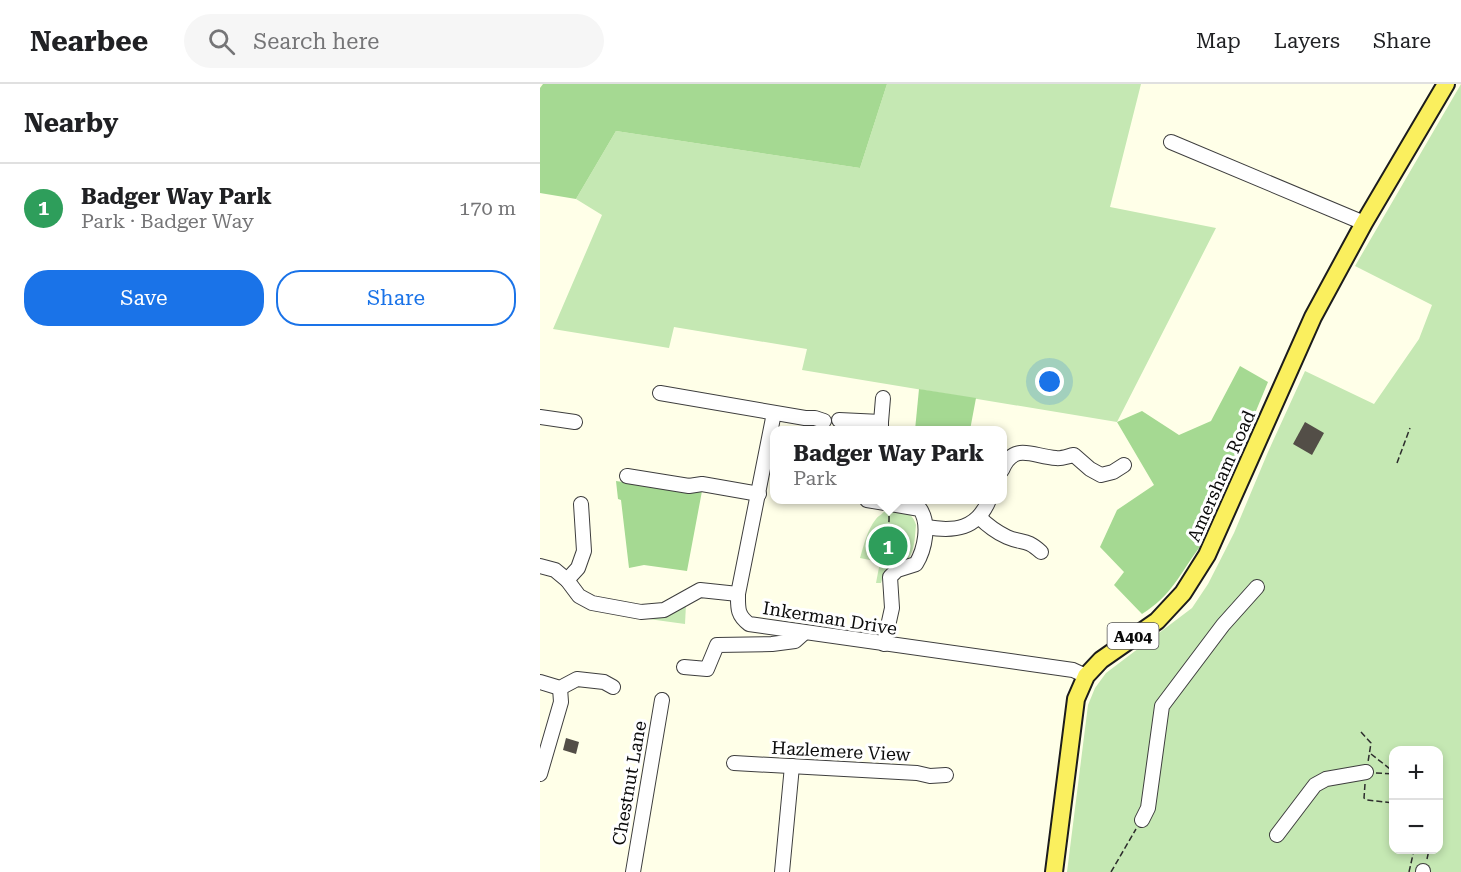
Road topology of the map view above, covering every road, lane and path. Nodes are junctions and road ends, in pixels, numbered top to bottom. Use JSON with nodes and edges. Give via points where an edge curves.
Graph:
{"nodes":[{"id":1,"x":1446,"y":84,"type":"edge"},
{"id":2,"x":1171,"y":142,"type":"dead end"},
{"id":3,"x":1364,"y":223,"type":"junction"},
{"id":4,"x":660,"y":393,"type":"dead end"},
{"id":5,"x":883,"y":398,"type":"dead end"},
{"id":6,"x":774,"y":413,"type":"junction"},
{"id":7,"x":540,"y":417,"type":"edge"},
{"id":8,"x":838,"y":420,"type":"dead end"},
{"id":9,"x":575,"y":422,"type":"dead end"},
{"id":10,"x":824,"y":422,"type":"dead end"},
{"id":11,"x":772,"y":426,"type":"edge"},
{"id":12,"x":881,"y":426,"type":"edge"},
{"id":13,"x":1410,"y":428,"type":"dead end"},
{"id":14,"x":770,"y":435,"type":"edge"},
{"id":15,"x":1007,"y":462,"type":"edge"},
{"id":16,"x":1397,"y":463,"type":"dead end"},
{"id":17,"x":1124,"y":465,"type":"dead end"},
{"id":18,"x":627,"y":476,"type":"dead end"},
{"id":19,"x":759,"y":494,"type":"junction"},
{"id":20,"x":581,"y":504,"type":"dead end"},
{"id":21,"x":889,"y":504,"type":"edge"},
{"id":22,"x":894,"y":504,"type":"edge"},
{"id":23,"x":987,"y":504,"type":"edge"},
{"id":24,"x":979,"y":517,"type":"junction"},
{"id":25,"x":926,"y":527,"type":"junction"},
{"id":26,"x":1041,"y":552,"type":"dead end"},
{"id":27,"x":540,"y":566,"type":"edge"},
{"id":28,"x":897,"y":570,"type":"junction"},
{"id":29,"x":567,"y":580,"type":"junction"},
{"id":30,"x":1257,"y":587,"type":"dead end"},
{"id":31,"x":738,"y":594,"type":"junction"},
{"id":32,"x":804,"y":633,"type":"junction"},
{"id":33,"x":884,"y":644,"type":"junction"},
{"id":34,"x":684,"y":667,"type":"dead end"},
{"id":35,"x":1086,"y":676,"type":"junction"},
{"id":36,"x":540,"y":682,"type":"edge"},
{"id":37,"x":613,"y":687,"type":"dead end"},
{"id":38,"x":560,"y":688,"type":"junction"},
{"id":39,"x":662,"y":700,"type":"dead end"},
{"id":40,"x":1370,"y":753,"type":"dead end"},
{"id":41,"x":734,"y":763,"type":"dead end"},
{"id":42,"x":792,"y":766,"type":"junction"},
{"id":43,"x":1389,"y":769,"type":"edge"},
{"id":44,"x":1366,"y":772,"type":"joint"},
{"id":45,"x":1389,"y":773,"type":"edge"},
{"id":46,"x":540,"y":774,"type":"edge"},
{"id":47,"x":946,"y":775,"type":"dead end"},
{"id":48,"x":1142,"y":820,"type":"joint"},
{"id":49,"x":1277,"y":835,"type":"dead end"},
{"id":50,"x":1413,"y":854,"type":"edge"},
{"id":51,"x":633,"y":872,"type":"edge"},
{"id":52,"x":782,"y":872,"type":"edge"},
{"id":53,"x":1054,"y":872,"type":"edge"},
{"id":54,"x":1111,"y":872,"type":"edge"},
{"id":55,"x":1409,"y":872,"type":"edge"}],
"edges":[{"from":1,"to":3,"type":"main road","name":"Amersham Road","number":"A404"},
{"from":2,"to":3,"type":"street"},
{"from":3,"to":35,"type":"main road","name":"Amersham Road","number":"A404","via":[[1313,317],[1207,555],[1183,592],[1157,621],[1101,660]]},
{"from":4,"to":6,"type":"street"},
{"from":5,"to":12,"type":"street"},
{"from":6,"to":10,"type":"street"},
{"from":6,"to":11,"type":"street","name":"Inkerman Drive"},
{"from":7,"to":9,"type":"street"},
{"from":8,"to":12,"type":"street"},
{"from":13,"to":16,"type":"path"},
{"from":14,"to":19,"type":"street","name":"Inkerman Drive"},
{"from":15,"to":17,"type":"street","via":[[1013,454],[1023,452],[1057,458],[1074,455],[1101,475]]},
{"from":18,"to":19,"type":"street"},
{"from":19,"to":31,"type":"street","name":"Inkerman Drive"},
{"from":20,"to":29,"type":"street","via":[[584,550],[578,568]]},
{"from":21,"to":28,"type":"path","via":[[885,550]]},
{"from":22,"to":25,"type":"street","via":[[920,509]]},
{"from":23,"to":24,"type":"street"},
{"from":24,"to":25,"type":"street","via":[[948,531]]},
{"from":24,"to":26,"type":"street","via":[[1007,537],[1031,543]]},
{"from":25,"to":28,"type":"street","via":[[916,564]]},
{"from":27,"to":29,"type":"street","via":[[555,570]]},
{"from":28,"to":33,"type":"street","via":[[890,577],[892,608]]},
{"from":29,"to":31,"type":"street","via":[[579,596],[592,603],[641,612],[664,610],[700,590]]},
{"from":30,"to":48,"type":"street","via":[[1162,706],[1148,808]]},
{"from":31,"to":32,"type":"street","name":"Inkerman Drive","via":[[738,610],[749,624]]},
{"from":32,"to":33,"type":"street","name":"Inkerman Drive"},
{"from":32,"to":34,"type":"street","via":[[795,641],[717,645],[707,669]]},
{"from":33,"to":35,"type":"street","name":"Inkerman Drive","via":[[1074,670]]},
{"from":35,"to":53,"type":"main road","name":"Amersham Road","number":"A404","via":[[1076,699]]},
{"from":36,"to":38,"type":"street"},
{"from":37,"to":38,"type":"street","via":[[577,679]]},
{"from":38,"to":46,"type":"street","via":[[561,702]]},
{"from":39,"to":51,"type":"street","name":"Chestnut Lane"},
{"from":40,"to":43,"type":"path"},
{"from":41,"to":42,"type":"street","name":"Hazlemere View"},
{"from":42,"to":47,"type":"street","name":"Hazlemere View"},
{"from":42,"to":52,"type":"street"},
{"from":44,"to":45,"type":"path"},
{"from":44,"to":49,"type":"street","via":[[1315,784]]},
{"from":48,"to":54,"type":"path"},
{"from":50,"to":55,"type":"path"}]}
